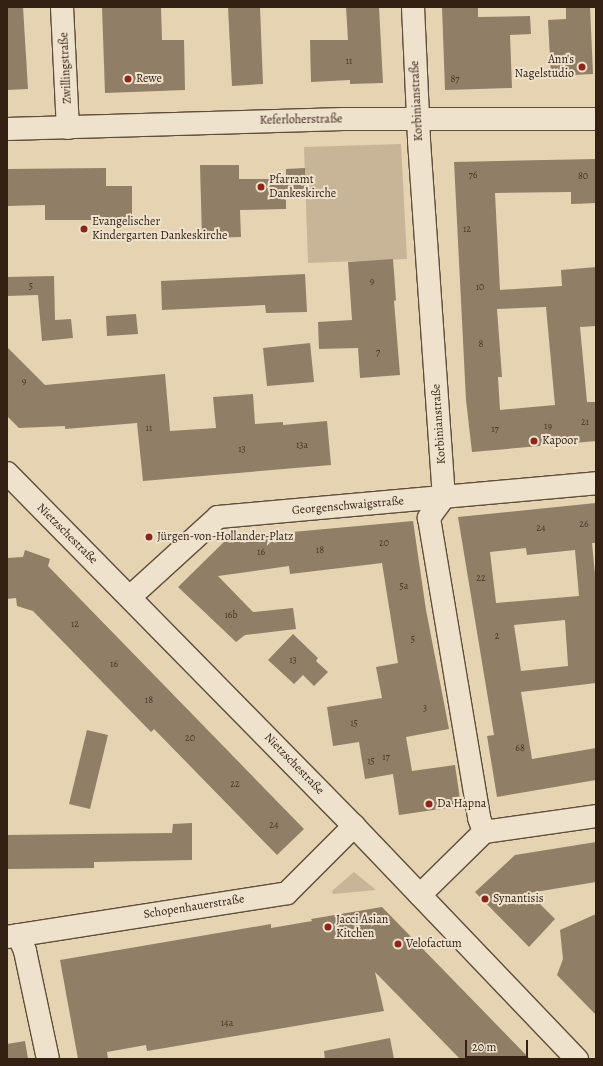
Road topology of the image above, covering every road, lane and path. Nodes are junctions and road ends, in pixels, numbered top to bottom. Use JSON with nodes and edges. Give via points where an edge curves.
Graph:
{"nodes":[{"id":1,"x":62,"y":7,"type":"edge"},
{"id":2,"x":413,"y":7,"type":"edge"},
{"id":3,"x":418,"y":119,"type":"junction"},
{"id":4,"x":596,"y":119,"type":"edge"},
{"id":5,"x":68,"y":128,"type":"junction"},
{"id":6,"x":7,"y":129,"type":"edge"},
{"id":7,"x":596,"y":483,"type":"edge"},
{"id":8,"x":11,"y":486,"type":"edge"},
{"id":9,"x":444,"y":497,"type":"junction"},
{"id":10,"x":130,"y":597,"type":"junction"},
{"id":11,"x":596,"y":816,"type":"edge"},
{"id":12,"x":354,"y":826,"type":"junction"},
{"id":13,"x":484,"y":832,"type":"junction"},
{"id":14,"x":420,"y":895,"type":"junction"},
{"id":15,"x":12,"y":936,"type":"edge"},
{"id":16,"x":48,"y":1059,"type":"edge"},
{"id":17,"x":577,"y":1059,"type":"edge"}],
"edges":[{"from":1,"to":5,"type":"street","name":"Zwillingstraße"},
{"from":2,"to":3,"type":"street","name":"Korbinianstraße"},
{"from":3,"to":4,"type":"street","name":"Keferloherstraße"},
{"from":3,"to":5,"type":"street","name":"Keferloherstraße","via":[[274,120]]},
{"from":3,"to":9,"type":"street","name":"Korbinianstraße"},
{"from":5,"to":6,"type":"street","name":"Keferloherstraße"},
{"from":7,"to":9,"type":"street","name":"Georgenschwaigstraße"},
{"from":8,"to":10,"type":"street","name":"Nietzschestraße"},
{"from":9,"to":10,"type":"street","name":"Georgenschwaigstraße","via":[[218,517]]},
{"from":9,"to":13,"type":"street","via":[[429,518],[479,818]]},
{"from":10,"to":12,"type":"street","name":"Nietzschestraße"},
{"from":11,"to":13,"type":"street"},
{"from":12,"to":14,"type":"street","name":"Nietzschestraße"},
{"from":12,"to":15,"type":"street","name":"Schopenhauerstraße","via":[[287,893]]},
{"from":13,"to":14,"type":"street"},
{"from":14,"to":17,"type":"street","name":"Nietzschestraße"},
{"from":15,"to":16,"type":"street","via":[[25,951]]}]}
